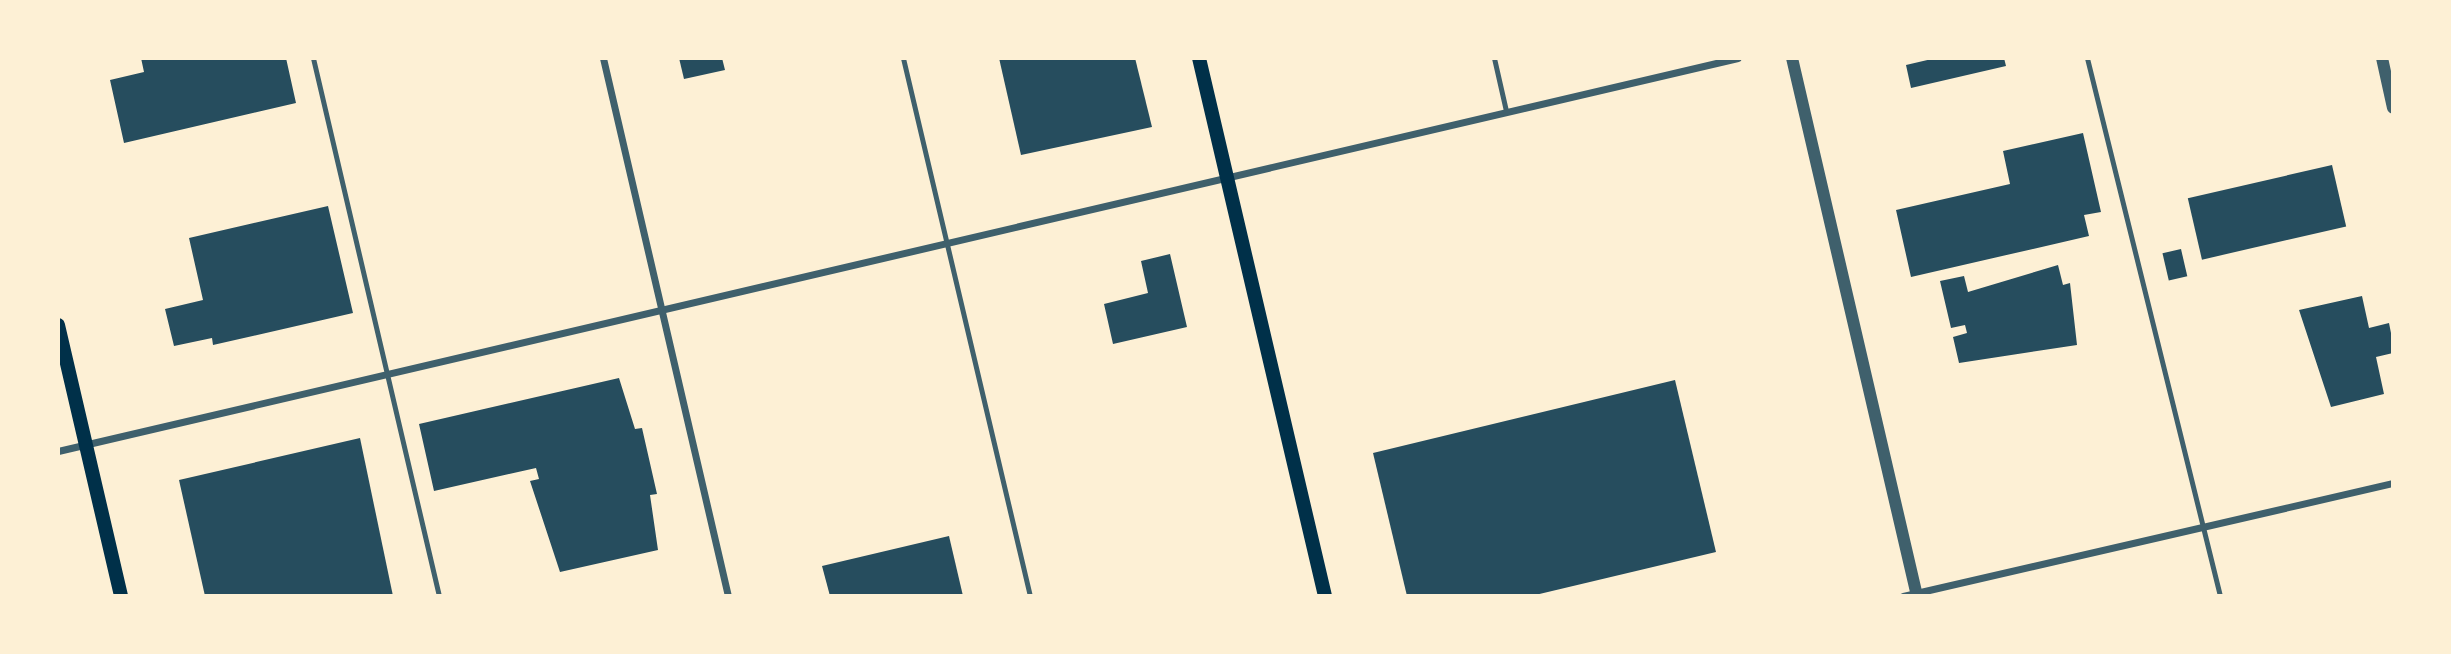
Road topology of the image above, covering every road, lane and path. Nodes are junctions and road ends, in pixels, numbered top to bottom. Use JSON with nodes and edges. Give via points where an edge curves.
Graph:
{"nodes":[{"id":1,"x":313,"y":58,"type":"edge"},
{"id":2,"x":603,"y":58,"type":"edge"},
{"id":3,"x":903,"y":58,"type":"edge"},
{"id":4,"x":1199,"y":58,"type":"edge"},
{"id":5,"x":1494,"y":58,"type":"edge"},
{"id":6,"x":1738,"y":58,"type":"edge"},
{"id":7,"x":1793,"y":58,"type":"edge"},
{"id":8,"x":2087,"y":58,"type":"edge"},
{"id":9,"x":2382,"y":58,"type":"edge"},
{"id":10,"x":2393,"y":108,"type":"edge"},
{"id":11,"x":1506,"y":111,"type":"junction"},
{"id":12,"x":1227,"y":178,"type":"junction"},
{"id":13,"x":946,"y":243,"type":"junction"},
{"id":14,"x":662,"y":310,"type":"junction"},
{"id":15,"x":58,"y":325,"type":"edge"},
{"id":16,"x":387,"y":374,"type":"junction"},
{"id":17,"x":86,"y":444,"type":"junction"},
{"id":18,"x":58,"y":451,"type":"edge"},
{"id":19,"x":2393,"y":483,"type":"edge"},
{"id":20,"x":2204,"y":527,"type":"junction"},
{"id":21,"x":1917,"y":595,"type":"edge"},
{"id":22,"x":121,"y":596,"type":"edge"},
{"id":23,"x":439,"y":596,"type":"edge"},
{"id":24,"x":729,"y":596,"type":"edge"},
{"id":25,"x":1030,"y":596,"type":"edge"},
{"id":26,"x":1325,"y":596,"type":"edge"},
{"id":27,"x":1903,"y":596,"type":"edge"},
{"id":28,"x":2220,"y":596,"type":"edge"}],
"edges":[{"from":1,"to":16,"type":"lane"},
{"from":2,"to":14,"type":"street"},
{"from":3,"to":13,"type":"lane"},
{"from":4,"to":12,"type":"main road"},
{"from":5,"to":11,"type":"lane"},
{"from":6,"to":11,"type":"street"},
{"from":7,"to":21,"type":"street"},
{"from":8,"to":20,"type":"lane"},
{"from":9,"to":10,"type":"street"},
{"from":11,"to":12,"type":"street"},
{"from":12,"to":13,"type":"street"},
{"from":12,"to":26,"type":"main road"},
{"from":13,"to":14,"type":"street"},
{"from":13,"to":25,"type":"lane"},
{"from":14,"to":16,"type":"street"},
{"from":14,"to":24,"type":"street"},
{"from":15,"to":17,"type":"main road"},
{"from":16,"to":17,"type":"street"},
{"from":16,"to":23,"type":"lane"},
{"from":17,"to":18,"type":"street"},
{"from":17,"to":22,"type":"main road"},
{"from":19,"to":20,"type":"street"},
{"from":20,"to":21,"type":"street"},
{"from":20,"to":28,"type":"lane"},
{"from":21,"to":27,"type":"street"}]}
